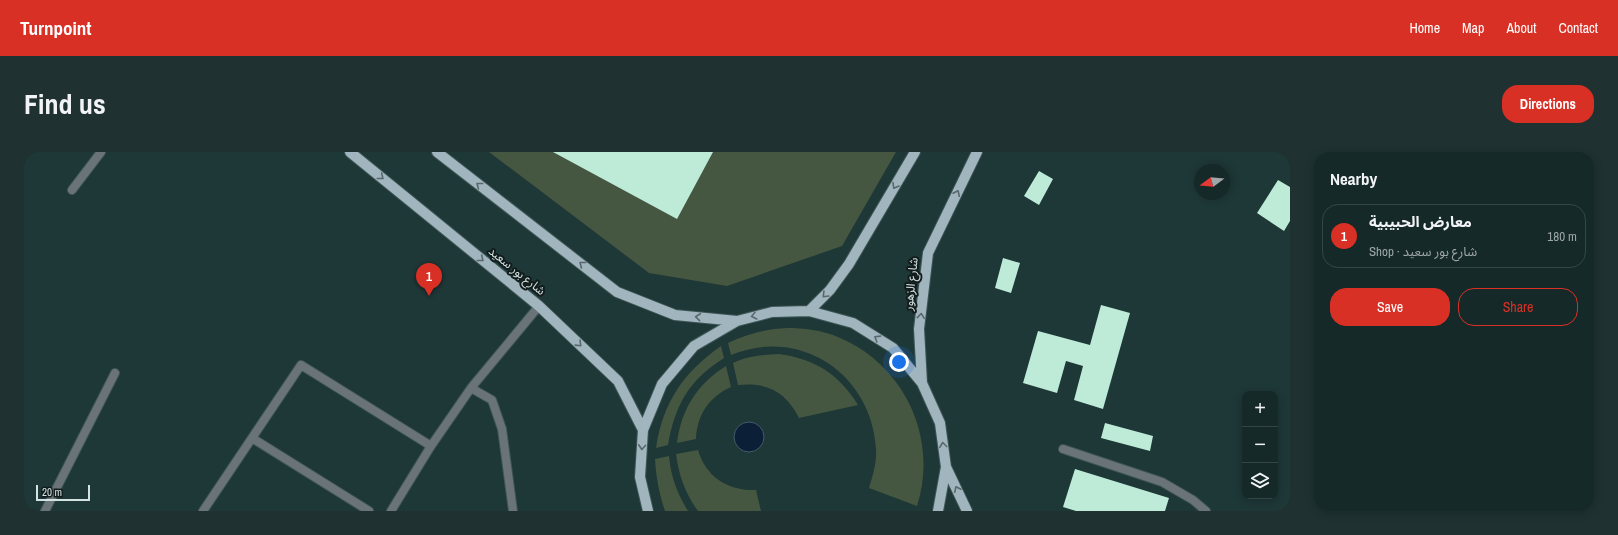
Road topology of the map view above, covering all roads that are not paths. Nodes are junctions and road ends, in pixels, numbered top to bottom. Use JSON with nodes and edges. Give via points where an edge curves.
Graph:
{"nodes":[{"id":1,"x":101,"y":152,"type":"edge"},
{"id":2,"x":350,"y":152,"type":"edge"},
{"id":3,"x":437,"y":152,"type":"edge"},
{"id":4,"x":915,"y":152,"type":"edge"},
{"id":5,"x":977,"y":152,"type":"edge"},
{"id":6,"x":72,"y":190,"type":"dead end"},
{"id":7,"x":539,"y":306,"type":"junction"},
{"id":8,"x":809,"y":311,"type":"junction"},
{"id":9,"x":737,"y":321,"type":"junction"},
{"id":10,"x":115,"y":373,"type":"dead end"},
{"id":11,"x":922,"y":383,"type":"junction"},
{"id":12,"x":471,"y":388,"type":"junction"},
{"id":13,"x":643,"y":430,"type":"junction"},
{"id":14,"x":252,"y":438,"type":"junction"},
{"id":15,"x":430,"y":446,"type":"junction"},
{"id":16,"x":1063,"y":449,"type":"dead end"},
{"id":17,"x":946,"y":467,"type":"junction"},
{"id":18,"x":45,"y":511,"type":"edge"},
{"id":19,"x":203,"y":511,"type":"edge"},
{"id":20,"x":369,"y":511,"type":"edge"},
{"id":21,"x":391,"y":511,"type":"edge"},
{"id":22,"x":513,"y":511,"type":"edge"},
{"id":23,"x":648,"y":511,"type":"edge"},
{"id":24,"x":938,"y":511,"type":"edge"},
{"id":25,"x":967,"y":511,"type":"edge"},
{"id":26,"x":1206,"y":511,"type":"edge"}],
"edges":[{"from":1,"to":6,"type":"street"},
{"from":2,"to":7,"type":"main road","name":"شارع بور سعيد","one_way":true},
{"from":9,"to":3,"type":"main road","one_way":true,"via":[[675,315],[617,292]]},
{"from":4,"to":8,"type":"main road","one_way":true,"via":[[849,264],[830,290]]},
{"from":11,"to":5,"type":"main road","name":"شارع الزهور","one_way":true,"via":[[919,329],[928,253]]},
{"from":7,"to":12,"type":"street"},
{"from":7,"to":13,"type":"main road","name":"شارع بور سعيد","one_way":true,"via":[[618,381]]},
{"from":8,"to":9,"type":"main road","one_way":true,"via":[[772,312]]},
{"from":11,"to":8,"type":"main road","one_way":true,"via":[[893,348],[854,323]]},
{"from":9,"to":13,"type":"main road","via":[[694,346],[662,384]]},
{"from":10,"to":18,"type":"street"},
{"from":17,"to":11,"type":"main road","one_way":true,"via":[[940,423]]},
{"from":12,"to":15,"type":"street"},
{"from":12,"to":22,"type":"street","via":[[492,400],[502,429]]},
{"from":13,"to":23,"type":"main road","one_way":true,"via":[[640,477]]},
{"from":14,"to":15,"type":"street","via":[[301,365]]},
{"from":14,"to":19,"type":"street"},
{"from":14,"to":20,"type":"street"},
{"from":15,"to":21,"type":"street"},
{"from":16,"to":26,"type":"street","via":[[1162,482],[1193,500]]},
{"from":17,"to":24,"type":"main road"},
{"from":25,"to":17,"type":"main road","one_way":true}]}
